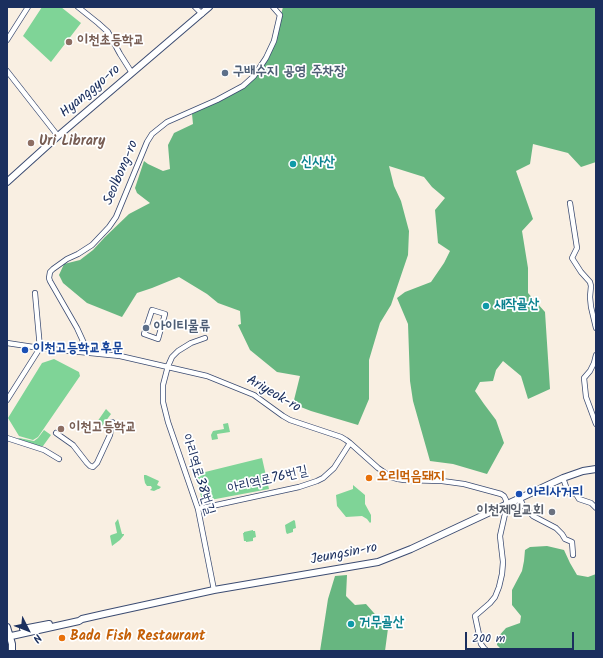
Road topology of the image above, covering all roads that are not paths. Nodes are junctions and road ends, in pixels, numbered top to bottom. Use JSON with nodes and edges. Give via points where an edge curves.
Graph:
{"nodes":[{"id":1,"x":28,"y":7,"type":"edge"},
{"id":2,"x":78,"y":7,"type":"edge"},
{"id":3,"x":195,"y":7,"type":"edge"},
{"id":4,"x":209,"y":7,"type":"edge"},
{"id":5,"x":273,"y":7,"type":"edge"},
{"id":6,"x":202,"y":14,"type":"junction"},
{"id":7,"x":7,"y":40,"type":"edge"},
{"id":8,"x":7,"y":71,"type":"edge"},
{"id":9,"x":132,"y":73,"type":"junction"},
{"id":10,"x":58,"y":136,"type":"junction"},
{"id":11,"x":7,"y":182,"type":"edge"},
{"id":12,"x":570,"y":203,"type":"dead end"},
{"id":13,"x":35,"y":293,"type":"dead end"},
{"id":14,"x":165,"y":314,"type":"joint"},
{"id":15,"x":596,"y":328,"type":"edge"},
{"id":16,"x":205,"y":338,"type":"dead end"},
{"id":17,"x":7,"y":344,"type":"edge"},
{"id":18,"x":40,"y":348,"type":"junction"},
{"id":19,"x":88,"y":352,"type":"junction"},
{"id":20,"x":596,"y":355,"type":"edge"},
{"id":21,"x":168,"y":366,"type":"junction"},
{"id":22,"x":7,"y":400,"type":"edge"},
{"id":23,"x":112,"y":422,"type":"dead end"},
{"id":24,"x":596,"y":424,"type":"edge"},
{"id":25,"x":56,"y":433,"type":"dead end"},
{"id":26,"x":7,"y":438,"type":"edge"},
{"id":27,"x":350,"y":443,"type":"junction"},
{"id":28,"x":60,"y":459,"type":"dead end"},
{"id":29,"x":596,"y":469,"type":"edge"},
{"id":30,"x":564,"y":478,"type":"junction"},
{"id":31,"x":520,"y":499,"type":"junction"},
{"id":32,"x":507,"y":505,"type":"junction"},
{"id":33,"x":596,"y":508,"type":"edge"},
{"id":34,"x":198,"y":509,"type":"junction"},
{"id":35,"x":573,"y":555,"type":"dead end"},
{"id":36,"x":214,"y":590,"type":"junction"},
{"id":37,"x":8,"y":633,"type":"edge"},
{"id":38,"x":12,"y":651,"type":"edge"},
{"id":39,"x":488,"y":651,"type":"edge"}],
"edges":[{"from":1,"to":7,"type":"street"},
{"from":2,"to":9,"type":"street","via":[[109,33]]},
{"from":3,"to":6,"type":"street"},
{"from":4,"to":6,"type":"street","name":"Hyanggyo-ro"},
{"from":5,"to":19,"type":"street","name":"Seolbong-ro","via":[[280,15],[274,41],[254,76],[243,86],[167,122],[152,134],[116,217],[109,227],[92,245],[50,272],[50,281]]},
{"from":6,"to":9,"type":"street","name":"Hyanggyo-ro"},
{"from":8,"to":10,"type":"street"},
{"from":9,"to":10,"type":"street","name":"Hyanggyo-ro"},
{"from":10,"to":11,"type":"street","name":"Hyanggyo-ro"},
{"from":12,"to":15,"type":"street","via":[[577,248],[572,258],[592,286],[590,297]]},
{"from":13,"to":18,"type":"street"},
{"from":14,"to":14,"type":"street","via":[[158,339],[144,334],[152,310]]},
{"from":16,"to":21,"type":"street","via":[[178,351]]},
{"from":17,"to":18,"type":"street","name":"Ariyeok-ro"},
{"from":18,"to":19,"type":"street","name":"Ariyeok-ro"},
{"from":18,"to":22,"type":"street"},
{"from":19,"to":21,"type":"street","name":"Ariyeok-ro"},
{"from":20,"to":24,"type":"street","via":[[590,371],[584,378],[586,397]]},
{"from":21,"to":27,"type":"street","name":"Ariyeok-ro","via":[[207,376],[247,391],[290,420],[341,437]]},
{"from":21,"to":34,"type":"street","name":"아리역로38번길","via":[[163,390],[164,409]]},
{"from":23,"to":25,"type":"street","via":[[110,433],[97,463],[93,466],[86,463],[73,445]]},
{"from":26,"to":28,"type":"street","via":[[44,450]]},
{"from":27,"to":32,"type":"street","name":"Ariyeok-ro","via":[[391,477],[464,484],[501,494]]},
{"from":27,"to":34,"type":"street","name":"아리역로76번길","via":[[334,468],[317,481]]},
{"from":29,"to":30,"type":"street","name":"Jeungsin-ro"},
{"from":30,"to":31,"type":"street","name":"Jeungsin-ro"},
{"from":30,"to":33,"type":"street","via":[[568,492],[576,494],[579,499],[591,503]]},
{"from":31,"to":32,"type":"street","name":"Jeungsin-ro"},
{"from":31,"to":35,"type":"street","via":[[533,516],[556,528],[572,542]]},
{"from":32,"to":36,"type":"street","name":"Jeungsin-ro","via":[[378,562]]},
{"from":32,"to":39,"type":"street","via":[[500,536],[503,562],[499,587],[495,597],[475,616],[481,644]]},
{"from":34,"to":36,"type":"street","name":"아리역로38번길"},
{"from":36,"to":37,"type":"street","name":"Jeungsin-ro"},
{"from":37,"to":38,"type":"street"}]}
